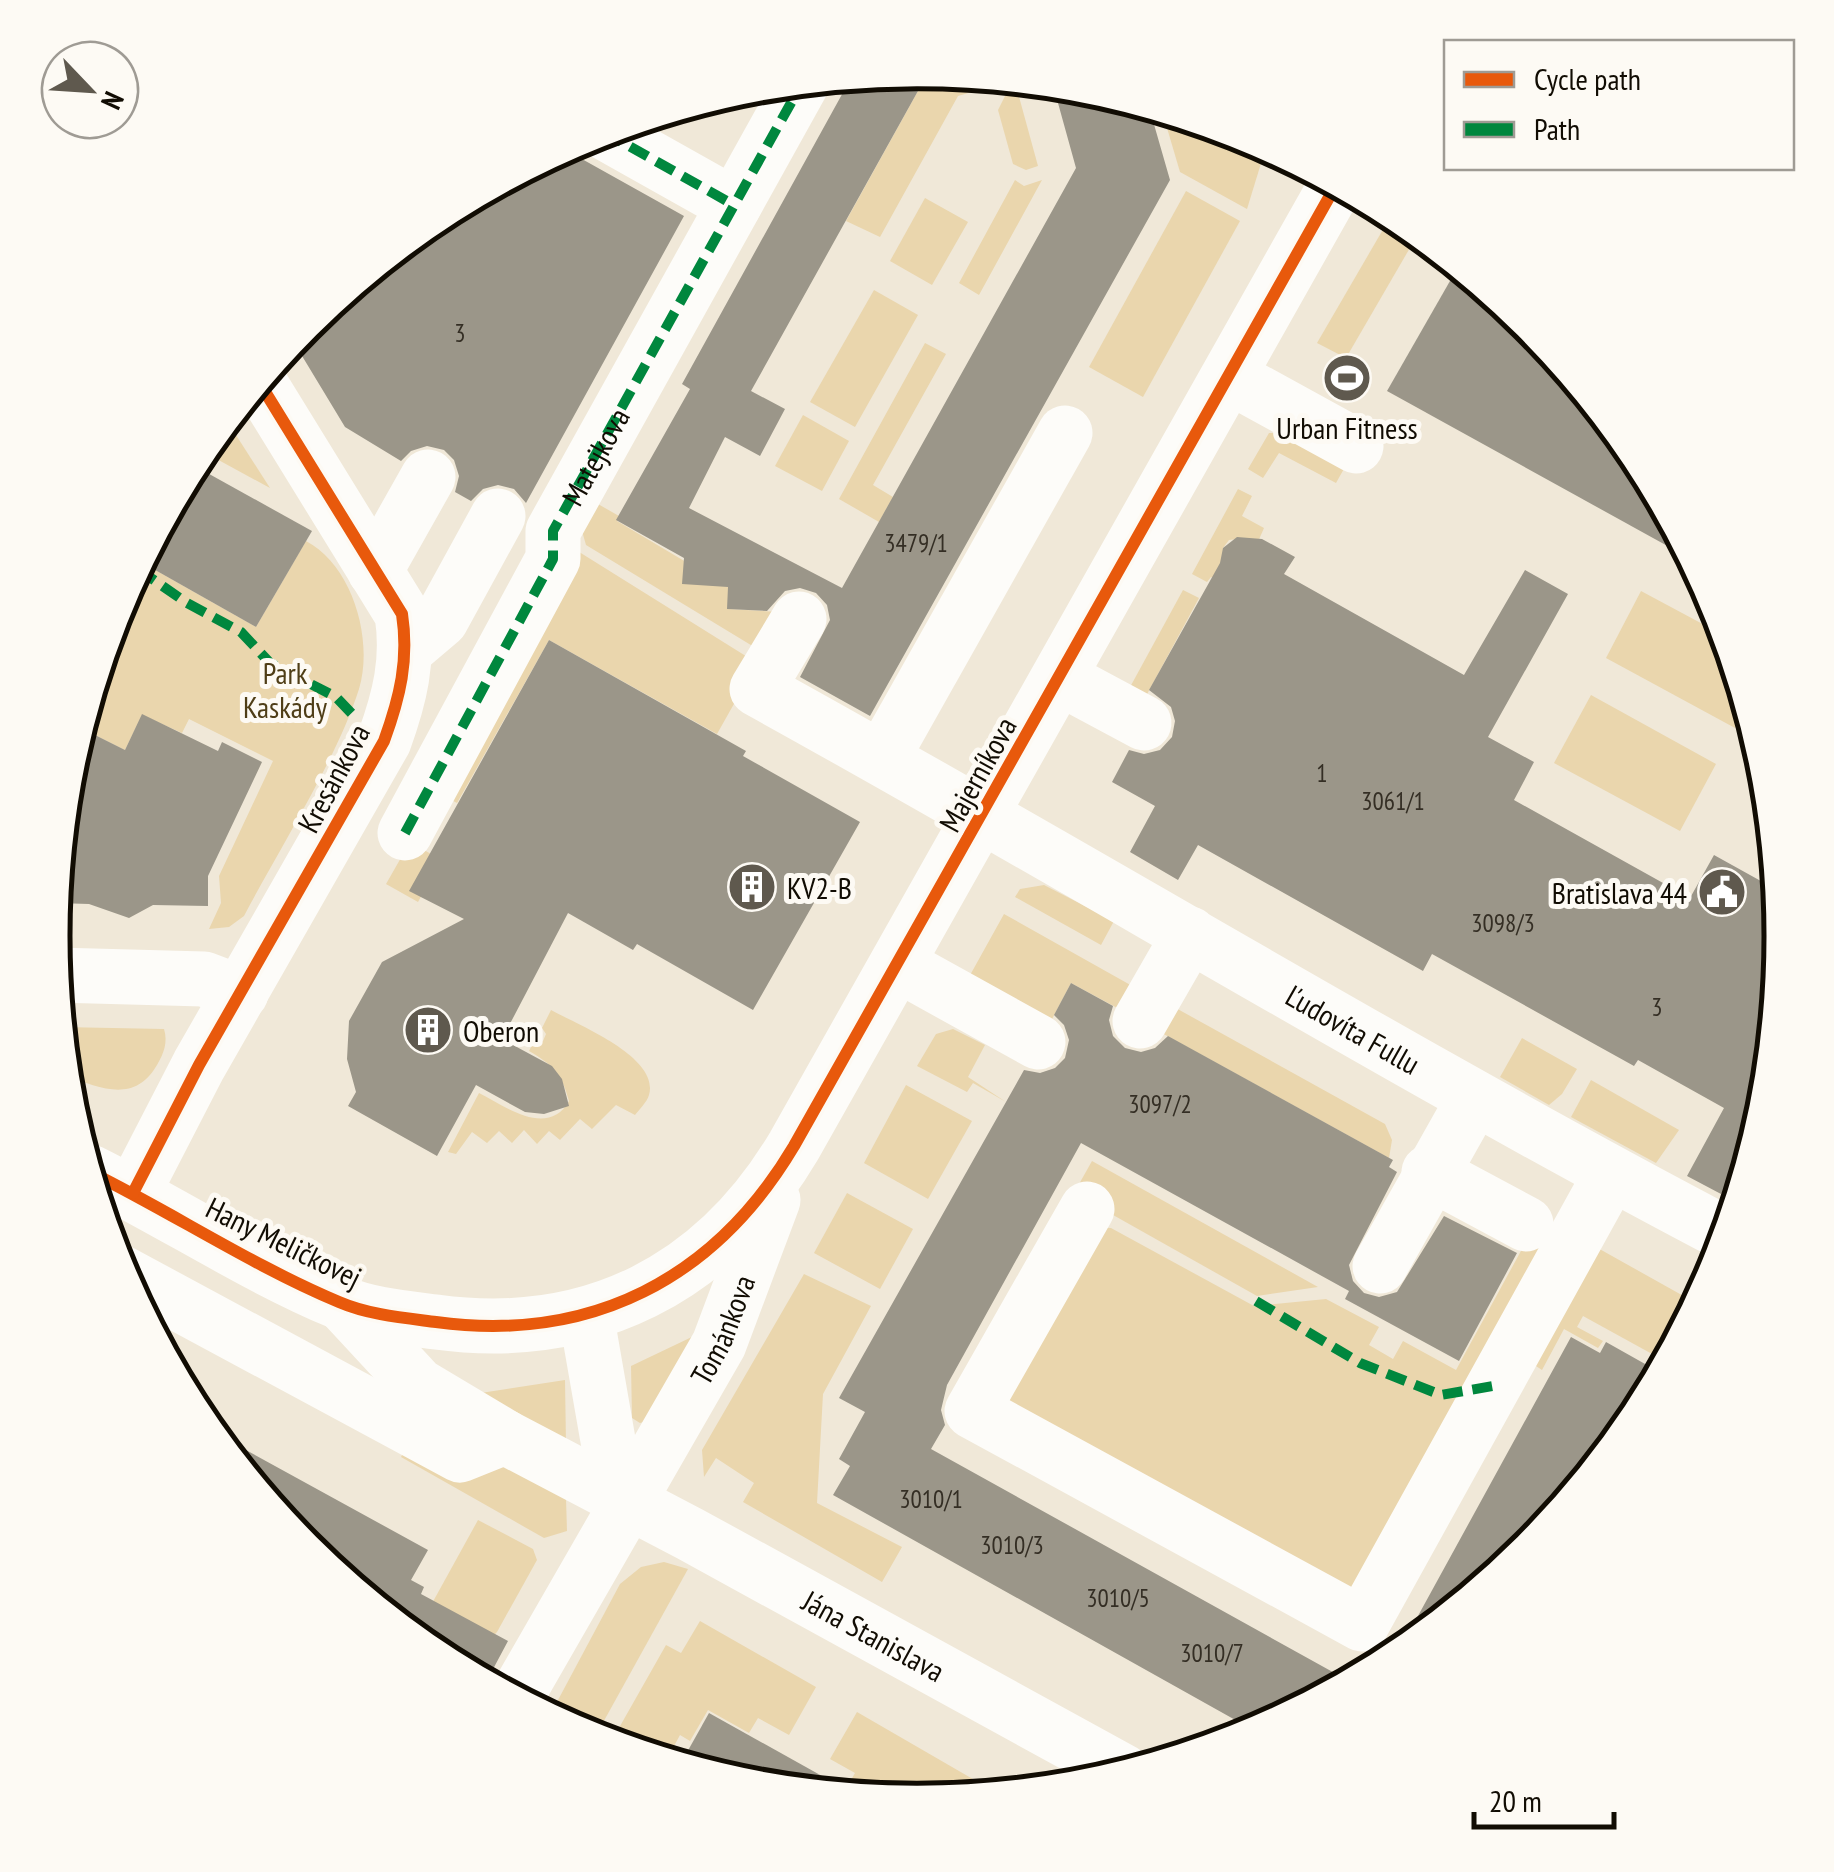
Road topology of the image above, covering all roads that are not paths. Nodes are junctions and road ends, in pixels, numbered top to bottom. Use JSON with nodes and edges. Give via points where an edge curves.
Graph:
{"nodes":[{"id":1,"x":794,"y":98,"type":"edge"},
{"id":2,"x":622,"y":142,"type":"edge"},
{"id":3,"x":1326,"y":194,"type":"edge"},
{"id":4,"x":734,"y":204,"type":"junction"},
{"id":5,"x":1230,"y":377,"type":"junction"},
{"id":6,"x":266,"y":394,"type":"edge"},
{"id":7,"x":1065,"y":432,"type":"dead end"},
{"id":8,"x":1356,"y":446,"type":"dead end"},
{"id":9,"x":428,"y":477,"type":"dead end"},
{"id":10,"x":488,"y":511,"type":"dead end"},
{"id":11,"x":395,"y":611,"type":"junction"},
{"id":12,"x":799,"y":619,"type":"dead end"},
{"id":13,"x":1060,"y":678,"type":"junction"},
{"id":14,"x":1144,"y":723,"type":"dead end"},
{"id":15,"x":882,"y":758,"type":"junction"},
{"id":16,"x":366,"y":773,"type":"junction"},
{"id":17,"x":983,"y":814,"type":"junction"},
{"id":18,"x":1190,"y":934,"type":"junction"},
{"id":19,"x":899,"y":964,"type":"junction"},
{"id":20,"x":71,"y":975,"type":"edge"},
{"id":21,"x":241,"y":994,"type":"junction"},
{"id":22,"x":1140,"y":1021,"type":"dead end"},
{"id":23,"x":1038,"y":1042,"type":"dead end"},
{"id":24,"x":1474,"y":1100,"type":"junction"},
{"id":25,"x":794,"y":1146,"type":"junction"},
{"id":26,"x":1430,"y":1172,"type":"junction"},
{"id":27,"x":1612,"y":1174,"type":"junction"},
{"id":28,"x":111,"y":1183,"type":"edge"},
{"id":29,"x":1086,"y":1209,"type":"dead end"},
{"id":30,"x":1526,"y":1224,"type":"dead end"},
{"id":31,"x":1712,"y":1227,"type":"edge"},
{"id":32,"x":1378,"y":1243,"type":"dead end"},
{"id":33,"x":146,"y":1286,"type":"edge"},
{"id":34,"x":342,"y":1304,"type":"junction"},
{"id":35,"x":586,"y":1314,"type":"junction"},
{"id":36,"x":505,"y":1437,"type":"junction"},
{"id":37,"x":626,"y":1501,"type":"junction"},
{"id":38,"x":522,"y":1686,"type":"edge"},
{"id":39,"x":1105,"y":1762,"type":"edge"}],
"edges":[{"from":1,"to":4,"type":"street","name":"Matejkova"},
{"from":2,"to":4,"type":"street"},
{"from":3,"to":5,"type":"street","name":"Majerníkova"},
{"from":4,"to":16,"type":"street","name":"Matejkova","via":[[553,530],[553,559],[425,818]]},
{"from":5,"to":8,"type":"street"},
{"from":5,"to":13,"type":"street","name":"Majerníkova"},
{"from":6,"to":11,"type":"street"},
{"from":7,"to":15,"type":"street"},
{"from":9,"to":11,"type":"street","name":"Kresánkova"},
{"from":10,"to":11,"type":"street","via":[[433,589]]},
{"from":11,"to":16,"type":"street","name":"Kresánkova","via":[[400,695]]},
{"from":12,"to":15,"type":"street","name":"Ľudovíta Fullu","via":[[758,689]]},
{"from":13,"to":14,"type":"street"},
{"from":13,"to":17,"type":"street","name":"Majerníkova"},
{"from":15,"to":17,"type":"street","name":"Ľudovíta Fullu"},
{"from":16,"to":21,"type":"street","name":"Kresánkova"},
{"from":17,"to":18,"type":"street","name":"Ľudovíta Fullu"},
{"from":17,"to":19,"type":"street","name":"Majerníkova"},
{"from":18,"to":22,"type":"street"},
{"from":18,"to":24,"type":"street","name":"Ľudovíta Fullu"},
{"from":19,"to":23,"type":"street"},
{"from":19,"to":25,"type":"street","name":"Majerníkova"},
{"from":20,"to":21,"type":"street","via":[[204,979]]},
{"from":21,"to":28,"type":"street","name":"Kresánkova"},
{"from":24,"to":26,"type":"street"},
{"from":24,"to":27,"type":"street","name":"Ľudovíta Fullu"},
{"from":25,"to":35,"type":"street","name":"Majerníkova","via":[[742,1221],[713,1249],[638,1296]]},
{"from":25,"to":37,"type":"street","name":"Tománkova","via":[[719,1344]]},
{"from":26,"to":30,"type":"street"},
{"from":26,"to":32,"type":"street"},
{"from":27,"to":29,"type":"street","via":[[1362,1624],[972,1411]]},
{"from":27,"to":31,"type":"street","name":"Ľudovíta Fullu"},
{"from":28,"to":34,"type":"street","name":"Hany Meličkovej"},
{"from":33,"to":36,"type":"street","via":[[460,1455]]},
{"from":34,"to":35,"type":"street","name":"Hany Meličkovej","via":[[402,1318],[493,1326]]},
{"from":34,"to":36,"type":"street","name":"Hany Meličkovej","via":[[418,1385]]},
{"from":35,"to":37,"type":"street","via":[[609,1446]]},
{"from":36,"to":37,"type":"street","name":"Hany Meličkovej"},
{"from":37,"to":38,"type":"street","name":"Tománkova"},
{"from":37,"to":39,"type":"street","name":"Jána Stanislava"}]}
